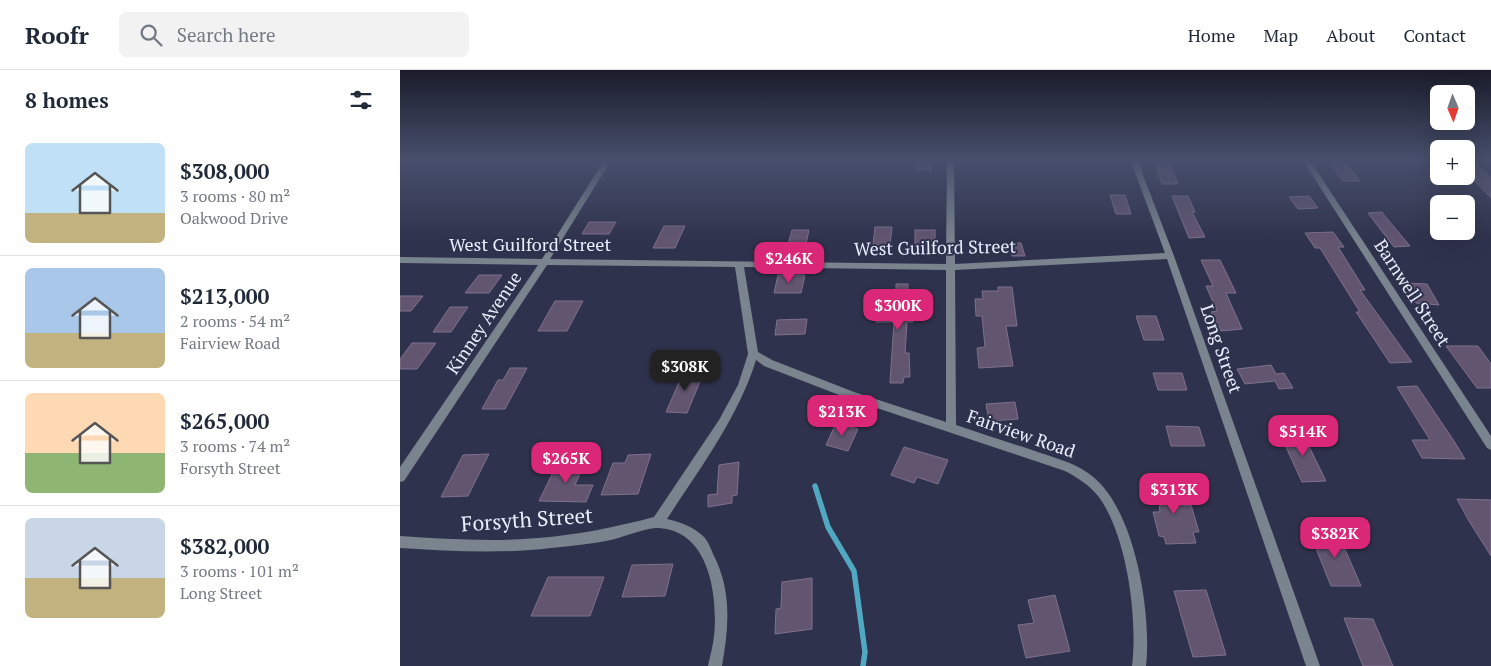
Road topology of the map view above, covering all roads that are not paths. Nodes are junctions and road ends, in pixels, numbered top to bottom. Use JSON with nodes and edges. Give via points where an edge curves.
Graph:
{"nodes":[{"id":1,"x":591,"y":187,"type":"edge"},
{"id":2,"x":950,"y":187,"type":"edge"},
{"id":3,"x":1144,"y":187,"type":"edge"},
{"id":4,"x":1323,"y":187,"type":"edge"},
{"id":5,"x":1170,"y":256,"type":"junction"},
{"id":6,"x":400,"y":260,"type":"edge"},
{"id":7,"x":545,"y":261,"type":"junction"},
{"id":8,"x":739,"y":264,"type":"junction"},
{"id":9,"x":950,"y":267,"type":"junction"},
{"id":10,"x":754,"y":354,"type":"junction"},
{"id":11,"x":951,"y":429,"type":"junction"},
{"id":12,"x":1491,"y":445,"type":"edge"},
{"id":13,"x":400,"y":477,"type":"edge"},
{"id":14,"x":658,"y":522,"type":"junction"},
{"id":15,"x":400,"y":542,"type":"edge"},
{"id":16,"x":715,"y":666,"type":"edge"},
{"id":17,"x":1139,"y":666,"type":"edge"},
{"id":18,"x":1313,"y":666,"type":"edge"}],
"edges":[{"from":1,"to":7,"type":"street","name":"Kinney Avenue"},
{"from":2,"to":9,"type":"street"},
{"from":3,"to":5,"type":"street","name":"Long Street"},
{"from":4,"to":12,"type":"street","name":"Barnwell Street"},
{"from":5,"to":9,"type":"street","name":"West Guilford Street"},
{"from":5,"to":18,"type":"street","name":"Long Street"},
{"from":6,"to":7,"type":"street","name":"West Guilford Street"},
{"from":7,"to":8,"type":"street","name":"West Guilford Street"},
{"from":7,"to":13,"type":"street","name":"Kinney Avenue"},
{"from":8,"to":9,"type":"street","name":"West Guilford Street"},
{"from":8,"to":10,"type":"street"},
{"from":9,"to":11,"type":"street"},
{"from":10,"to":11,"type":"street","name":"Fairview Road","via":[[768,363],[832,388]]},
{"from":10,"to":14,"type":"street","via":[[744,385],[723,423]]},
{"from":11,"to":17,"type":"street","name":"Fairview Road","via":[[1068,467],[1083,475],[1104,495],[1119,523],[1132,576],[1141,630]]},
{"from":14,"to":15,"type":"street","name":"Forsyth Street","via":[[583,539],[536,544],[475,546]]},
{"from":14,"to":16,"type":"street","name":"Forsyth Street","via":[[681,528],[702,542],[716,572],[721,636]]}]}
